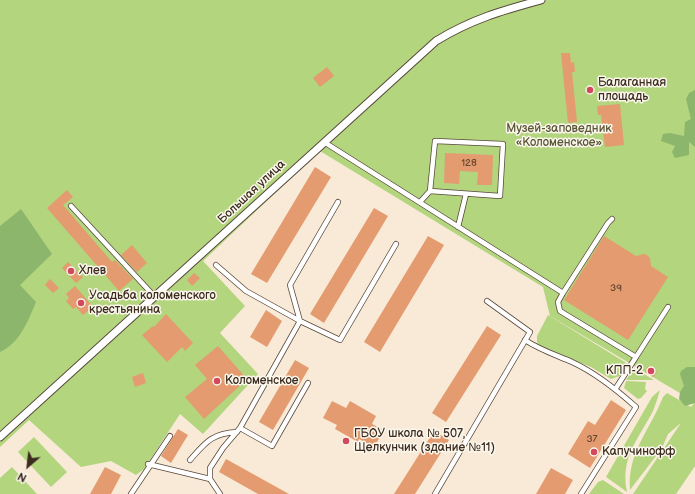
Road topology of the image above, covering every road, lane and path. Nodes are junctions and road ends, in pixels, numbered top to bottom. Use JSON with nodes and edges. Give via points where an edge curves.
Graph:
{"nodes":[{"id":1,"x":541,"y":0,"type":"edge"},
{"id":2,"x":324,"y":142,"type":"junction"},
{"id":3,"x":430,"y":191,"type":"junction"},
{"id":4,"x":466,"y":194,"type":"junction"},
{"id":5,"x":338,"y":202,"type":"dead end"},
{"id":6,"x":420,"y":202,"type":"junction"},
{"id":7,"x":71,"y":206,"type":"dead end"},
{"id":8,"x":612,"y":219,"type":"dead end"},
{"id":9,"x":458,"y":226,"type":"junction"},
{"id":10,"x":396,"y":244,"type":"dead end"},
{"id":11,"x":216,"y":265,"type":"dead end"},
{"id":12,"x":563,"y":293,"type":"junction"},
{"id":13,"x":154,"y":296,"type":"junction"},
{"id":14,"x":487,"y":301,"type":"dead end"},
{"id":15,"x":668,"y":307,"type":"dead end"},
{"id":16,"x":300,"y":321,"type":"junction"},
{"id":17,"x":525,"y":340,"type":"junction"},
{"id":18,"x":636,"y":358,"type":"junction"},
{"id":19,"x":308,"y":383,"type":"dead end"},
{"id":20,"x":616,"y":388,"type":"junction"},
{"id":21,"x":238,"y":430,"type":"junction"},
{"id":22,"x":170,"y":436,"type":"dead end"},
{"id":23,"x":0,"y":437,"type":"edge"},
{"id":24,"x":190,"y":460,"type":"dead end"},
{"id":25,"x":149,"y":465,"type":"junction"},
{"id":26,"x":210,"y":479,"type":"junction"},
{"id":27,"x":131,"y":494,"type":"edge"},
{"id":28,"x":220,"y":494,"type":"edge"},
{"id":29,"x":435,"y":494,"type":"edge"},
{"id":30,"x":581,"y":494,"type":"edge"}],
"edges":[{"from":1,"to":2,"type":"street","name":"Большая улица","via":[[489,14],[436,41],[374,100]]},
{"from":2,"to":6,"type":"lane"},
{"from":2,"to":13,"type":"street","name":"Большая улица"},
{"from":3,"to":4,"type":"lane"},
{"from":3,"to":4,"type":"lane","via":[[436,141],[503,144],[500,196]]},
{"from":3,"to":6,"type":"lane"},
{"from":4,"to":9,"type":"lane"},
{"from":5,"to":16,"type":"lane","via":[[290,285]]},
{"from":6,"to":9,"type":"lane"},
{"from":7,"to":13,"type":"lane"},
{"from":8,"to":12,"type":"lane"},
{"from":9,"to":12,"type":"lane"},
{"from":10,"to":16,"type":"lane","via":[[340,340]]},
{"from":11,"to":16,"type":"lane","via":[[246,291]]},
{"from":12,"to":18,"type":"lane","via":[[558,302],[560,311]]},
{"from":13,"to":23,"type":"street","name":"Большая улица"},
{"from":14,"to":17,"type":"lane","via":[[530,332]]},
{"from":15,"to":18,"type":"lane"},
{"from":16,"to":21,"type":"lane"},
{"from":17,"to":20,"type":"lane","via":[[574,363]]},
{"from":17,"to":29,"type":"lane"},
{"from":18,"to":20,"type":"lane"},
{"from":19,"to":21,"type":"lane","via":[[272,446]]},
{"from":20,"to":30,"type":"lane","via":[[636,407]]},
{"from":21,"to":24,"type":"lane","via":[[209,439]]},
{"from":21,"to":26,"type":"lane","via":[[210,468]]},
{"from":22,"to":25,"type":"lane"},
{"from":25,"to":26,"type":"lane"},
{"from":25,"to":27,"type":"lane"},
{"from":26,"to":28,"type":"lane"}]}
